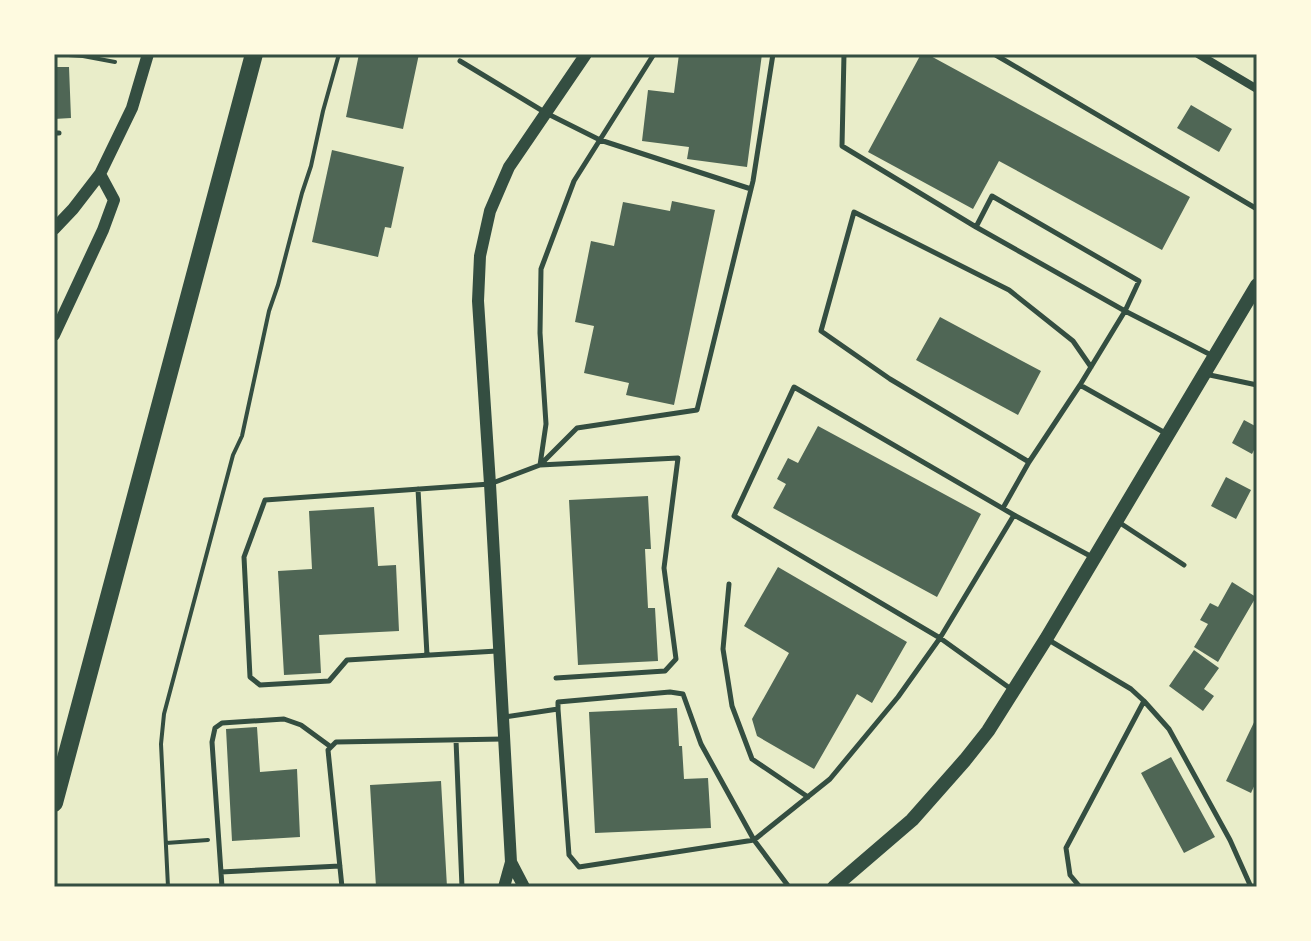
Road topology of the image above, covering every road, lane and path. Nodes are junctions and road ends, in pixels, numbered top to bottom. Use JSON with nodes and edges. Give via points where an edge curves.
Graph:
{"nodes":[{"id":1,"x":54,"y":54,"type":"edge"},
{"id":2,"x":148,"y":54,"type":"edge"},
{"id":3,"x":254,"y":54,"type":"edge"},
{"id":4,"x":339,"y":54,"type":"edge"},
{"id":5,"x":586,"y":54,"type":"edge"},
{"id":6,"x":654,"y":54,"type":"edge"},
{"id":7,"x":773,"y":54,"type":"edge"},
{"id":8,"x":844,"y":54,"type":"edge"},
{"id":9,"x":994,"y":54,"type":"edge"},
{"id":10,"x":1198,"y":54,"type":"edge"},
{"id":11,"x":460,"y":61,"type":"dead end"},
{"id":12,"x":115,"y":62,"type":"dead end"},
{"id":13,"x":1257,"y":89,"type":"edge"},
{"id":14,"x":546,"y":113,"type":"junction"},
{"id":15,"x":600,"y":140,"type":"junction"},
{"id":16,"x":100,"y":174,"type":"junction"},
{"id":17,"x":751,"y":189,"type":"junction"},
{"id":18,"x":1257,"y":209,"type":"edge"},
{"id":19,"x":976,"y":227,"type":"junction"},
{"id":20,"x":54,"y":229,"type":"edge"},
{"id":21,"x":1257,"y":285,"type":"edge"},
{"id":22,"x":1125,"y":311,"type":"junction"},
{"id":23,"x":54,"y":335,"type":"edge"},
{"id":24,"x":1214,"y":357,"type":"junction"},
{"id":25,"x":1091,"y":367,"type":"junction"},
{"id":26,"x":1204,"y":373,"type":"junction"},
{"id":27,"x":1080,"y":385,"type":"junction"},
{"id":28,"x":1257,"y":385,"type":"edge"},
{"id":29,"x":1168,"y":434,"type":"junction"},
{"id":30,"x":1029,"y":462,"type":"junction"},
{"id":31,"x":540,"y":465,"type":"junction"},
{"id":32,"x":490,"y":484,"type":"junction"},
{"id":33,"x":418,"y":489,"type":"junction"},
{"id":34,"x":1003,"y":508,"type":"junction"},
{"id":35,"x":1014,"y":515,"type":"junction"},
{"id":36,"x":1116,"y":521,"type":"junction"},
{"id":37,"x":1094,"y":558,"type":"junction"},
{"id":38,"x":1184,"y":565,"type":"dead end"},
{"id":39,"x":729,"y":584,"type":"dead end"},
{"id":40,"x":940,"y":638,"type":"junction"},
{"id":41,"x":1046,"y":639,"type":"junction"},
{"id":42,"x":498,"y":651,"type":"junction"},
{"id":43,"x":427,"y":655,"type":"junction"},
{"id":44,"x":556,"y":678,"type":"dead end"},
{"id":45,"x":1014,"y":691,"type":"junction"},
{"id":46,"x":1144,"y":701,"type":"junction"},
{"id":47,"x":558,"y":709,"type":"junction"},
{"id":48,"x":503,"y":717,"type":"junction"},
{"id":49,"x":504,"y":739,"type":"junction"},
{"id":50,"x":456,"y":740,"type":"junction"},
{"id":51,"x":331,"y":747,"type":"junction"},
{"id":52,"x":808,"y":797,"type":"junction"},
{"id":53,"x":54,"y":803,"type":"edge"},
{"id":54,"x":219,"y":840,"type":"junction"},
{"id":55,"x":754,"y":840,"type":"junction"},
{"id":56,"x":166,"y":843,"type":"junction"},
{"id":57,"x":511,"y":862,"type":"junction"},
{"id":58,"x":340,"y":866,"type":"junction"},
{"id":59,"x":221,"y":872,"type":"junction"},
{"id":60,"x":168,"y":887,"type":"edge"},
{"id":61,"x":222,"y":887,"type":"edge"},
{"id":62,"x":342,"y":887,"type":"edge"},
{"id":63,"x":462,"y":887,"type":"edge"},
{"id":64,"x":504,"y":887,"type":"edge"},
{"id":65,"x":524,"y":887,"type":"edge"},
{"id":66,"x":789,"y":887,"type":"edge"},
{"id":67,"x":834,"y":887,"type":"edge"},
{"id":68,"x":1080,"y":887,"type":"edge"},
{"id":69,"x":1251,"y":887,"type":"edge"}],
"edges":[{"from":1,"to":12,"type":"path"},
{"from":2,"to":16,"type":"street","via":[[132,108]]},
{"from":3,"to":53,"type":"highway"},
{"from":4,"to":56,"type":"path","via":[[269,311],[242,436],[164,714]]},
{"from":5,"to":14,"type":"street"},
{"from":6,"to":15,"type":"lane"},
{"from":7,"to":17,"type":"lane"},
{"from":8,"to":19,"type":"lane","via":[[842,146]]},
{"from":9,"to":18,"type":"lane"},
{"from":10,"to":13,"type":"street"},
{"from":11,"to":14,"type":"lane"},
{"from":14,"to":15,"type":"lane"},
{"from":14,"to":32,"type":"street","via":[[498,189],[480,256]]},
{"from":15,"to":17,"type":"lane"},
{"from":15,"to":31,"type":"lane","via":[[574,181],[541,269],[546,424]]},
{"from":16,"to":20,"type":"street"},
{"from":16,"to":23,"type":"street","via":[[114,200]]},
{"from":17,"to":31,"type":"lane","via":[[697,410],[577,428]]},
{"from":19,"to":22,"type":"lane"},
{"from":19,"to":22,"type":"lane","via":[[992,196],[1139,281]]},
{"from":21,"to":24,"type":"main road"},
{"from":22,"to":24,"type":"lane"},
{"from":22,"to":25,"type":"lane"},
{"from":24,"to":26,"type":"main road"},
{"from":25,"to":27,"type":"lane"},
{"from":25,"to":30,"type":"lane","via":[[1073,341],[1009,290],[854,212],[821,331]]},
{"from":26,"to":28,"type":"lane"},
{"from":26,"to":29,"type":"main road"},
{"from":27,"to":29,"type":"lane"},
{"from":27,"to":30,"type":"lane"},
{"from":29,"to":36,"type":"main road"},
{"from":30,"to":34,"type":"lane"},
{"from":31,"to":32,"type":"lane"},
{"from":31,"to":44,"type":"lane","via":[[678,458],[664,568],[676,659],[665,671]]},
{"from":32,"to":33,"type":"lane"},
{"from":32,"to":42,"type":"street"},
{"from":33,"to":43,"type":"lane"},
{"from":33,"to":43,"type":"lane","via":[[265,500],[244,557],[250,677],[260,685],[329,681],[347,660]]},
{"from":34,"to":35,"type":"lane"},
{"from":34,"to":40,"type":"lane","via":[[794,387],[734,516]]},
{"from":35,"to":37,"type":"lane"},
{"from":35,"to":40,"type":"lane"},
{"from":36,"to":37,"type":"main road"},
{"from":36,"to":38,"type":"lane"},
{"from":37,"to":41,"type":"main road"},
{"from":39,"to":52,"type":"lane","via":[[723,649],[732,706],[752,759]]},
{"from":40,"to":45,"type":"lane"},
{"from":40,"to":52,"type":"lane","via":[[889,709]]},
{"from":41,"to":45,"type":"main road"},
{"from":41,"to":46,"type":"lane"},
{"from":42,"to":43,"type":"lane"},
{"from":42,"to":48,"type":"street"},
{"from":45,"to":67,"type":"main road","via":[[988,731],[912,820]]},
{"from":46,"to":68,"type":"lane","via":[[1066,848],[1070,875]]},
{"from":46,"to":69,"type":"lane","via":[[1169,729]]},
{"from":47,"to":48,"type":"lane"},
{"from":47,"to":55,"type":"lane","via":[[558,702],[683,694],[701,744]]},
{"from":47,"to":55,"type":"lane","via":[[569,855],[579,867]]},
{"from":48,"to":49,"type":"street"},
{"from":49,"to":50,"type":"lane"},
{"from":49,"to":57,"type":"street"},
{"from":50,"to":51,"type":"lane","via":[[336,742]]},
{"from":50,"to":63,"type":"lane"},
{"from":51,"to":54,"type":"lane","via":[[284,719],[222,723],[215,728]]},
{"from":51,"to":58,"type":"lane"},
{"from":52,"to":55,"type":"lane"},
{"from":54,"to":56,"type":"path"},
{"from":54,"to":59,"type":"lane"},
{"from":55,"to":66,"type":"lane"},
{"from":56,"to":60,"type":"path"},
{"from":57,"to":64,"type":"street"},
{"from":57,"to":65,"type":"street"},
{"from":58,"to":59,"type":"lane"},
{"from":58,"to":62,"type":"lane"},
{"from":59,"to":61,"type":"lane"}]}
